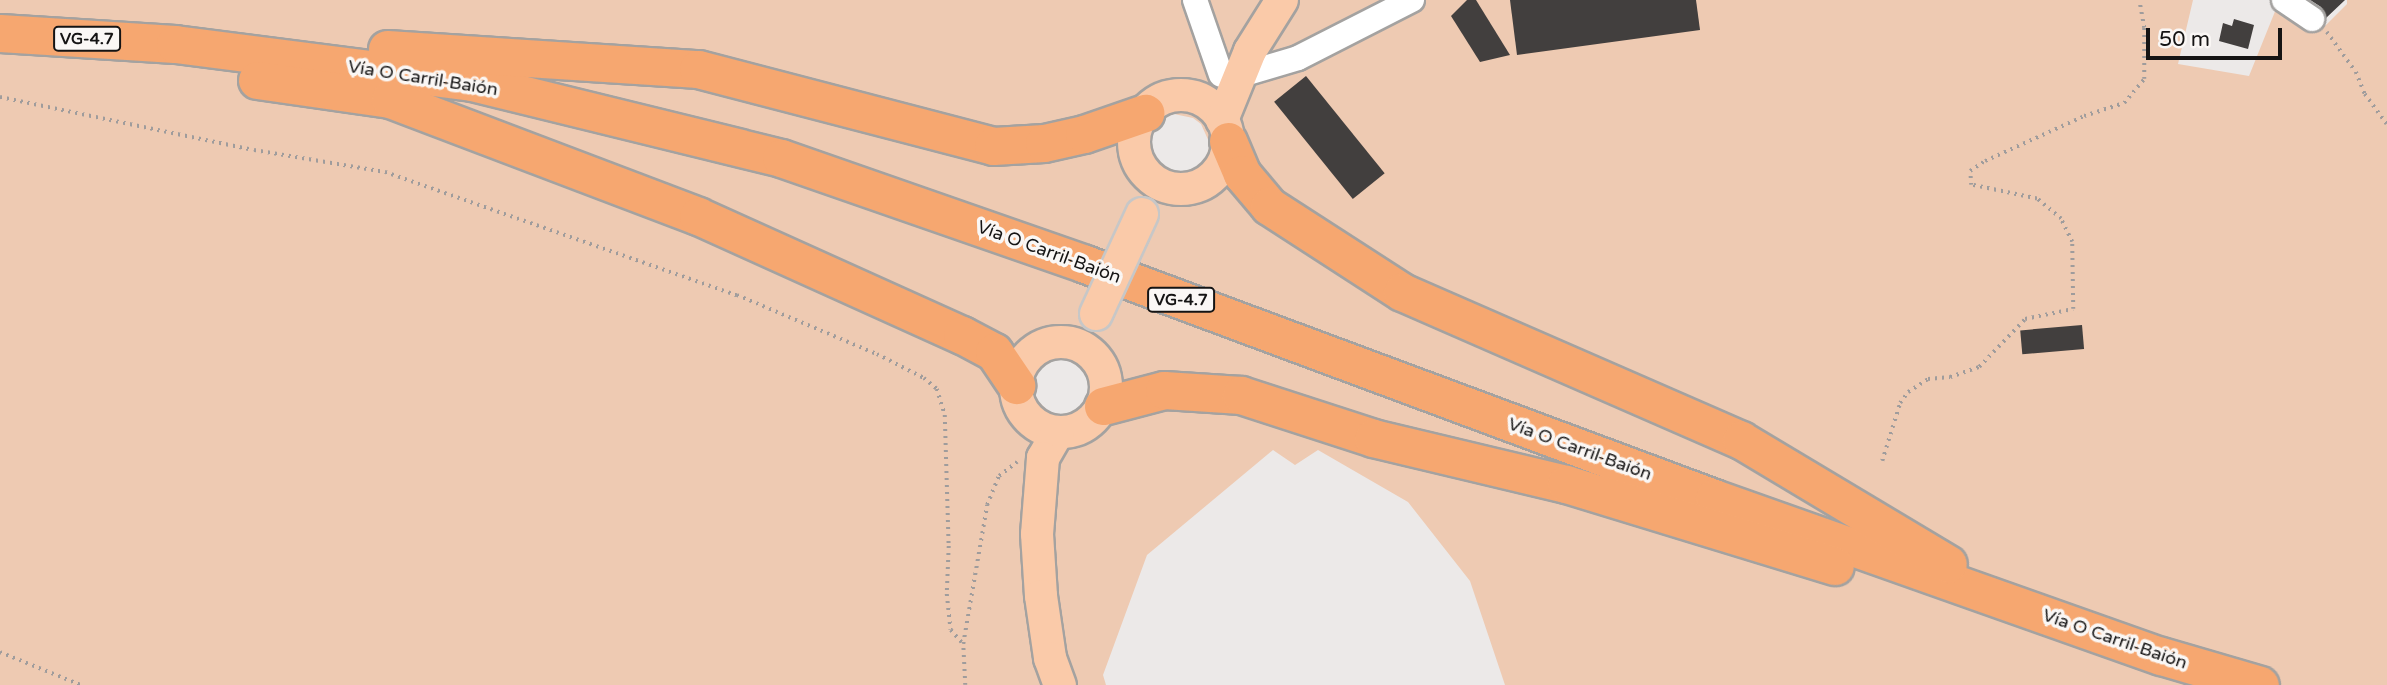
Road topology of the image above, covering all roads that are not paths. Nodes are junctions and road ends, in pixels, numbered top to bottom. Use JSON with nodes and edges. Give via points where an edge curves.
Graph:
{"nodes":[{"id":1,"x":1195,"y":0,"type":"edge"},
{"id":2,"x":1282,"y":0,"type":"edge"},
{"id":3,"x":1412,"y":0,"type":"edge"},
{"id":4,"x":2284,"y":0,"type":"edge"},
{"id":5,"x":2312,"y":19,"type":"road end"},
{"id":6,"x":0,"y":33,"type":"edge"},
{"id":7,"x":0,"y":42,"type":"edge"},
{"id":8,"x":175,"y":44,"type":"junction"},
{"id":9,"x":1237,"y":67,"type":"junction"},
{"id":10,"x":1184,"y":95,"type":"junction"},
{"id":11,"x":1144,"y":113,"type":"junction"},
{"id":12,"x":1225,"y":130,"type":"junction"},
{"id":13,"x":1156,"y":182,"type":"junction"},
{"id":14,"x":1083,"y":347,"type":"junction"},
{"id":15,"x":1016,"y":385,"type":"junction"},
{"id":16,"x":1103,"y":406,"type":"junction"},
{"id":17,"x":1050,"y":445,"type":"junction"},
{"id":18,"x":2161,"y":656,"type":"junction"},
{"id":19,"x":1060,"y":685,"type":"edge"},
{"id":20,"x":2260,"y":685,"type":"edge"}],
"edges":[{"from":1,"to":9,"type":"street"},
{"from":2,"to":9,"type":"main road"},
{"from":3,"to":9,"type":"street","via":[[1298,58]]},
{"from":4,"to":5,"type":"street"},
{"from":6,"to":8,"type":"highway","name":"Vía O Carril-Baión","number":"VG-4.7"},
{"from":7,"to":15,"type":"highway","via":[[390,99],[698,216],[950,329],[994,352]]},
{"from":8,"to":11,"type":"highway","via":[[491,54],[698,69],[993,146],[1084,135]]},
{"from":8,"to":18,"type":"highway","name":"Vía O Carril-Baión","number":"VG-4.7","via":[[472,82],[781,158]]},
{"from":9,"to":10,"type":"main road"},
{"from":9,"to":12,"type":"main road"},
{"from":10,"to":11,"type":"main road","via":[[1169,97]]},
{"from":10,"to":12,"type":"main road","via":[[1212,107]]},
{"from":11,"to":13,"type":"main road","via":[[1137,127],[1136,150],[1144,172]]},
{"from":12,"to":13,"type":"main road","via":[[1220,169],[1198,187],[1184,190]]},
{"from":12,"to":18,"type":"highway","via":[[1242,174],[1269,206],[1402,292],[1741,440],[1959,570]]},
{"from":13,"to":14,"type":"main road","bridge":true},
{"from":14,"to":15,"type":"main road","via":[[1058,341],[1045,344],[1024,360]]},
{"from":14,"to":16,"type":"main road","via":[[1094,355],[1107,379]]},
{"from":15,"to":17,"type":"main road","via":[[1023,412],[1044,429]]},
{"from":16,"to":17,"type":"main road","via":[[1084,426]]},
{"from":16,"to":18,"type":"highway","via":[[1164,390],[1241,395],[1373,438],[1566,484],[1993,614]]},
{"from":17,"to":19,"type":"main road","via":[[1037,534],[1050,658]]},
{"from":18,"to":20,"type":"highway","name":"Vía O Carril-Baión","number":"VG-4.7"}]}
